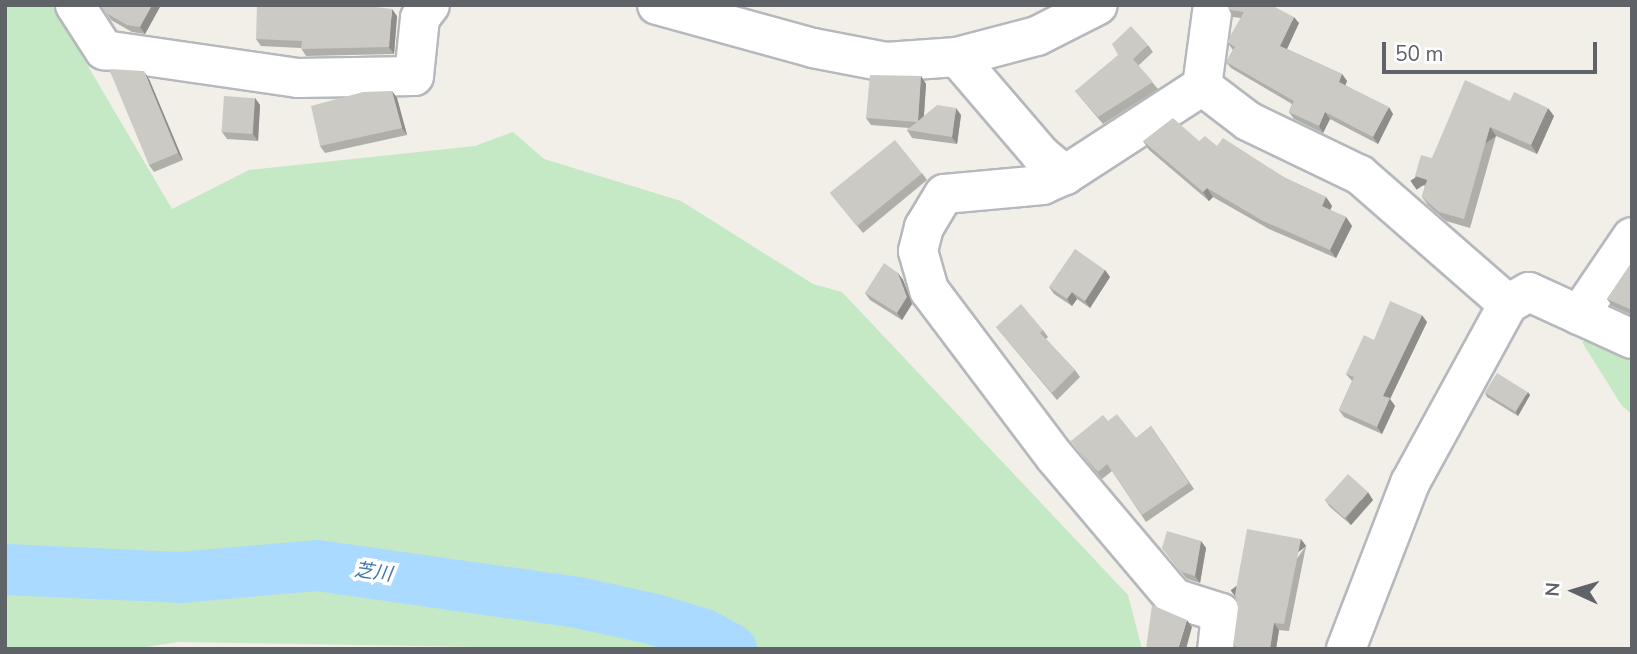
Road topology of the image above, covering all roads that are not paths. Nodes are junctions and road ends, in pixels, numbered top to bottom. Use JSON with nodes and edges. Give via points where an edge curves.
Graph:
{"nodes":[{"id":1,"x":75,"y":5,"type":"edge"},
{"id":2,"x":430,"y":5,"type":"edge"},
{"id":3,"x":657,"y":5,"type":"edge"},
{"id":4,"x":1098,"y":5,"type":"edge"},
{"id":5,"x":1213,"y":5,"type":"edge"},
{"id":6,"x":957,"y":57,"type":"junction"},
{"id":7,"x":1202,"y":86,"type":"junction"},
{"id":8,"x":1065,"y":175,"type":"junction"},
{"id":9,"x":1632,"y":237,"type":"edge"},
{"id":10,"x":1508,"y":304,"type":"junction"},
{"id":11,"x":1580,"y":315,"type":"junction"},
{"id":12,"x":1632,"y":339,"type":"edge"},
{"id":13,"x":1217,"y":649,"type":"edge"},
{"id":14,"x":1346,"y":649,"type":"edge"}],
"edges":[{"from":1,"to":2,"type":"street","via":[[104,50],[298,78],[414,76],[420,18]]},
{"from":3,"to":6,"type":"street","via":[[813,48],[886,62]]},
{"from":4,"to":6,"type":"street","via":[[1037,36]]},
{"from":5,"to":7,"type":"street"},
{"from":6,"to":8,"type":"street","via":[[1040,154]]},
{"from":7,"to":8,"type":"street"},
{"from":7,"to":10,"type":"street","via":[[1248,121],[1360,175]]},
{"from":8,"to":13,"type":"street","via":[[1043,185],[944,194],[924,227],[918,251],[929,290],[1055,457],[1174,598],[1221,613]]},
{"from":9,"to":11,"type":"street"},
{"from":10,"to":11,"type":"street","via":[[1529,292]]},
{"from":10,"to":14,"type":"street","via":[[1410,483]]},
{"from":11,"to":12,"type":"street"}]}
